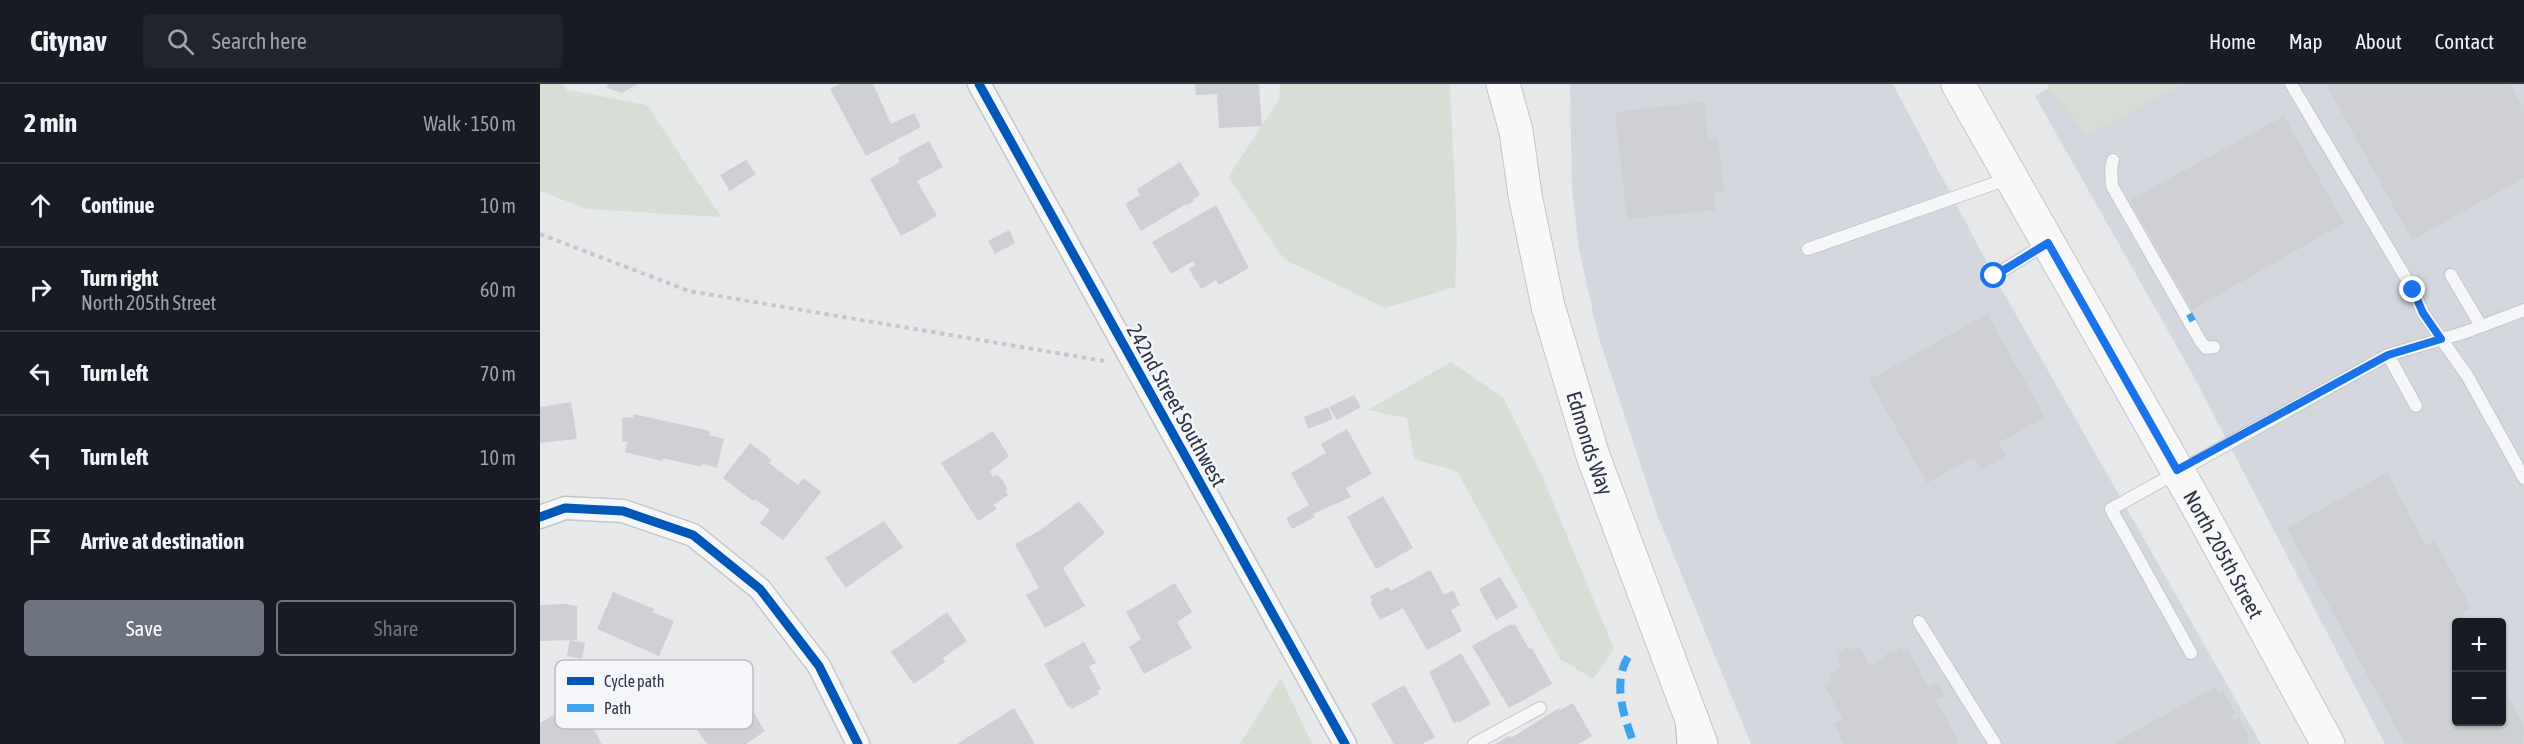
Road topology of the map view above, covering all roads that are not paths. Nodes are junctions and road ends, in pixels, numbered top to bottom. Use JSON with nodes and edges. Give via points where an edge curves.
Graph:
{"nodes":[{"id":1,"x":979,"y":84,"type":"edge"},
{"id":2,"x":1503,"y":84,"type":"edge"},
{"id":3,"x":1520,"y":84,"type":"edge"},
{"id":4,"x":1958,"y":84,"type":"edge"},
{"id":5,"x":2291,"y":84,"type":"edge"},
{"id":6,"x":1516,"y":131,"type":"junction"},
{"id":7,"x":2113,"y":160,"type":"dead end"},
{"id":8,"x":2011,"y":178,"type":"junction"},
{"id":9,"x":2048,"y":243,"type":"junction"},
{"id":10,"x":1808,"y":249,"type":"dead end"},
{"id":11,"x":2451,"y":275,"type":"dead end"},
{"id":12,"x":1994,"y":276,"type":"dead end"},
{"id":13,"x":2524,"y":310,"type":"edge"},
{"id":14,"x":2481,"y":326,"type":"junction"},
{"id":15,"x":2441,"y":339,"type":"junction"},
{"id":16,"x":2214,"y":347,"type":"dead end"},
{"id":17,"x":2388,"y":355,"type":"junction"},
{"id":18,"x":2416,"y":406,"type":"dead end"},
{"id":19,"x":2177,"y":470,"type":"junction"},
{"id":20,"x":2524,"y":478,"type":"edge"},
{"id":21,"x":540,"y":518,"type":"edge"},
{"id":22,"x":1919,"y":622,"type":"dead end"},
{"id":23,"x":2191,"y":653,"type":"dead end"},
{"id":24,"x":1540,"y":708,"type":"dead end"},
{"id":25,"x":1696,"y":736,"type":"edge"},
{"id":26,"x":858,"y":744,"type":"edge"},
{"id":27,"x":1345,"y":744,"type":"edge"},
{"id":28,"x":1474,"y":744,"type":"edge"},
{"id":29,"x":1995,"y":744,"type":"edge"},
{"id":30,"x":2328,"y":744,"type":"edge"}],
"edges":[{"from":1,"to":27,"type":"street","name":"242nd Street Southwest"},
{"from":2,"to":6,"type":"main road","name":"Edmonds Way"},
{"from":3,"to":6,"type":"main road","name":"Edmonds Way"},
{"from":4,"to":8,"type":"main road","name":"North 205th Street"},
{"from":5,"to":15,"type":"lane"},
{"from":6,"to":25,"type":"main road","name":"Edmonds Way","via":[[1548,306],[1593,456]]},
{"from":7,"to":16,"type":"lane","via":[[2112,186],[2201,342],[2206,348]]},
{"from":8,"to":9,"type":"main road","name":"North 205th Street"},
{"from":8,"to":10,"type":"lane"},
{"from":9,"to":12,"type":"lane"},
{"from":9,"to":19,"type":"main road","name":"North 205th Street"},
{"from":11,"to":14,"type":"lane"},
{"from":13,"to":14,"type":"lane"},
{"from":14,"to":15,"type":"lane"},
{"from":15,"to":17,"type":"lane"},
{"from":15,"to":20,"type":"lane","via":[[2468,377]]},
{"from":17,"to":18,"type":"lane"},
{"from":17,"to":19,"type":"lane"},
{"from":19,"to":23,"type":"lane","via":[[2111,508]]},
{"from":19,"to":30,"type":"main road","name":"North 205th Street"},
{"from":21,"to":26,"type":"street","via":[[565,508],[623,512],[693,535],[760,589],[819,666]]},
{"from":22,"to":29,"type":"lane"},
{"from":24,"to":28,"type":"lane"}]}
